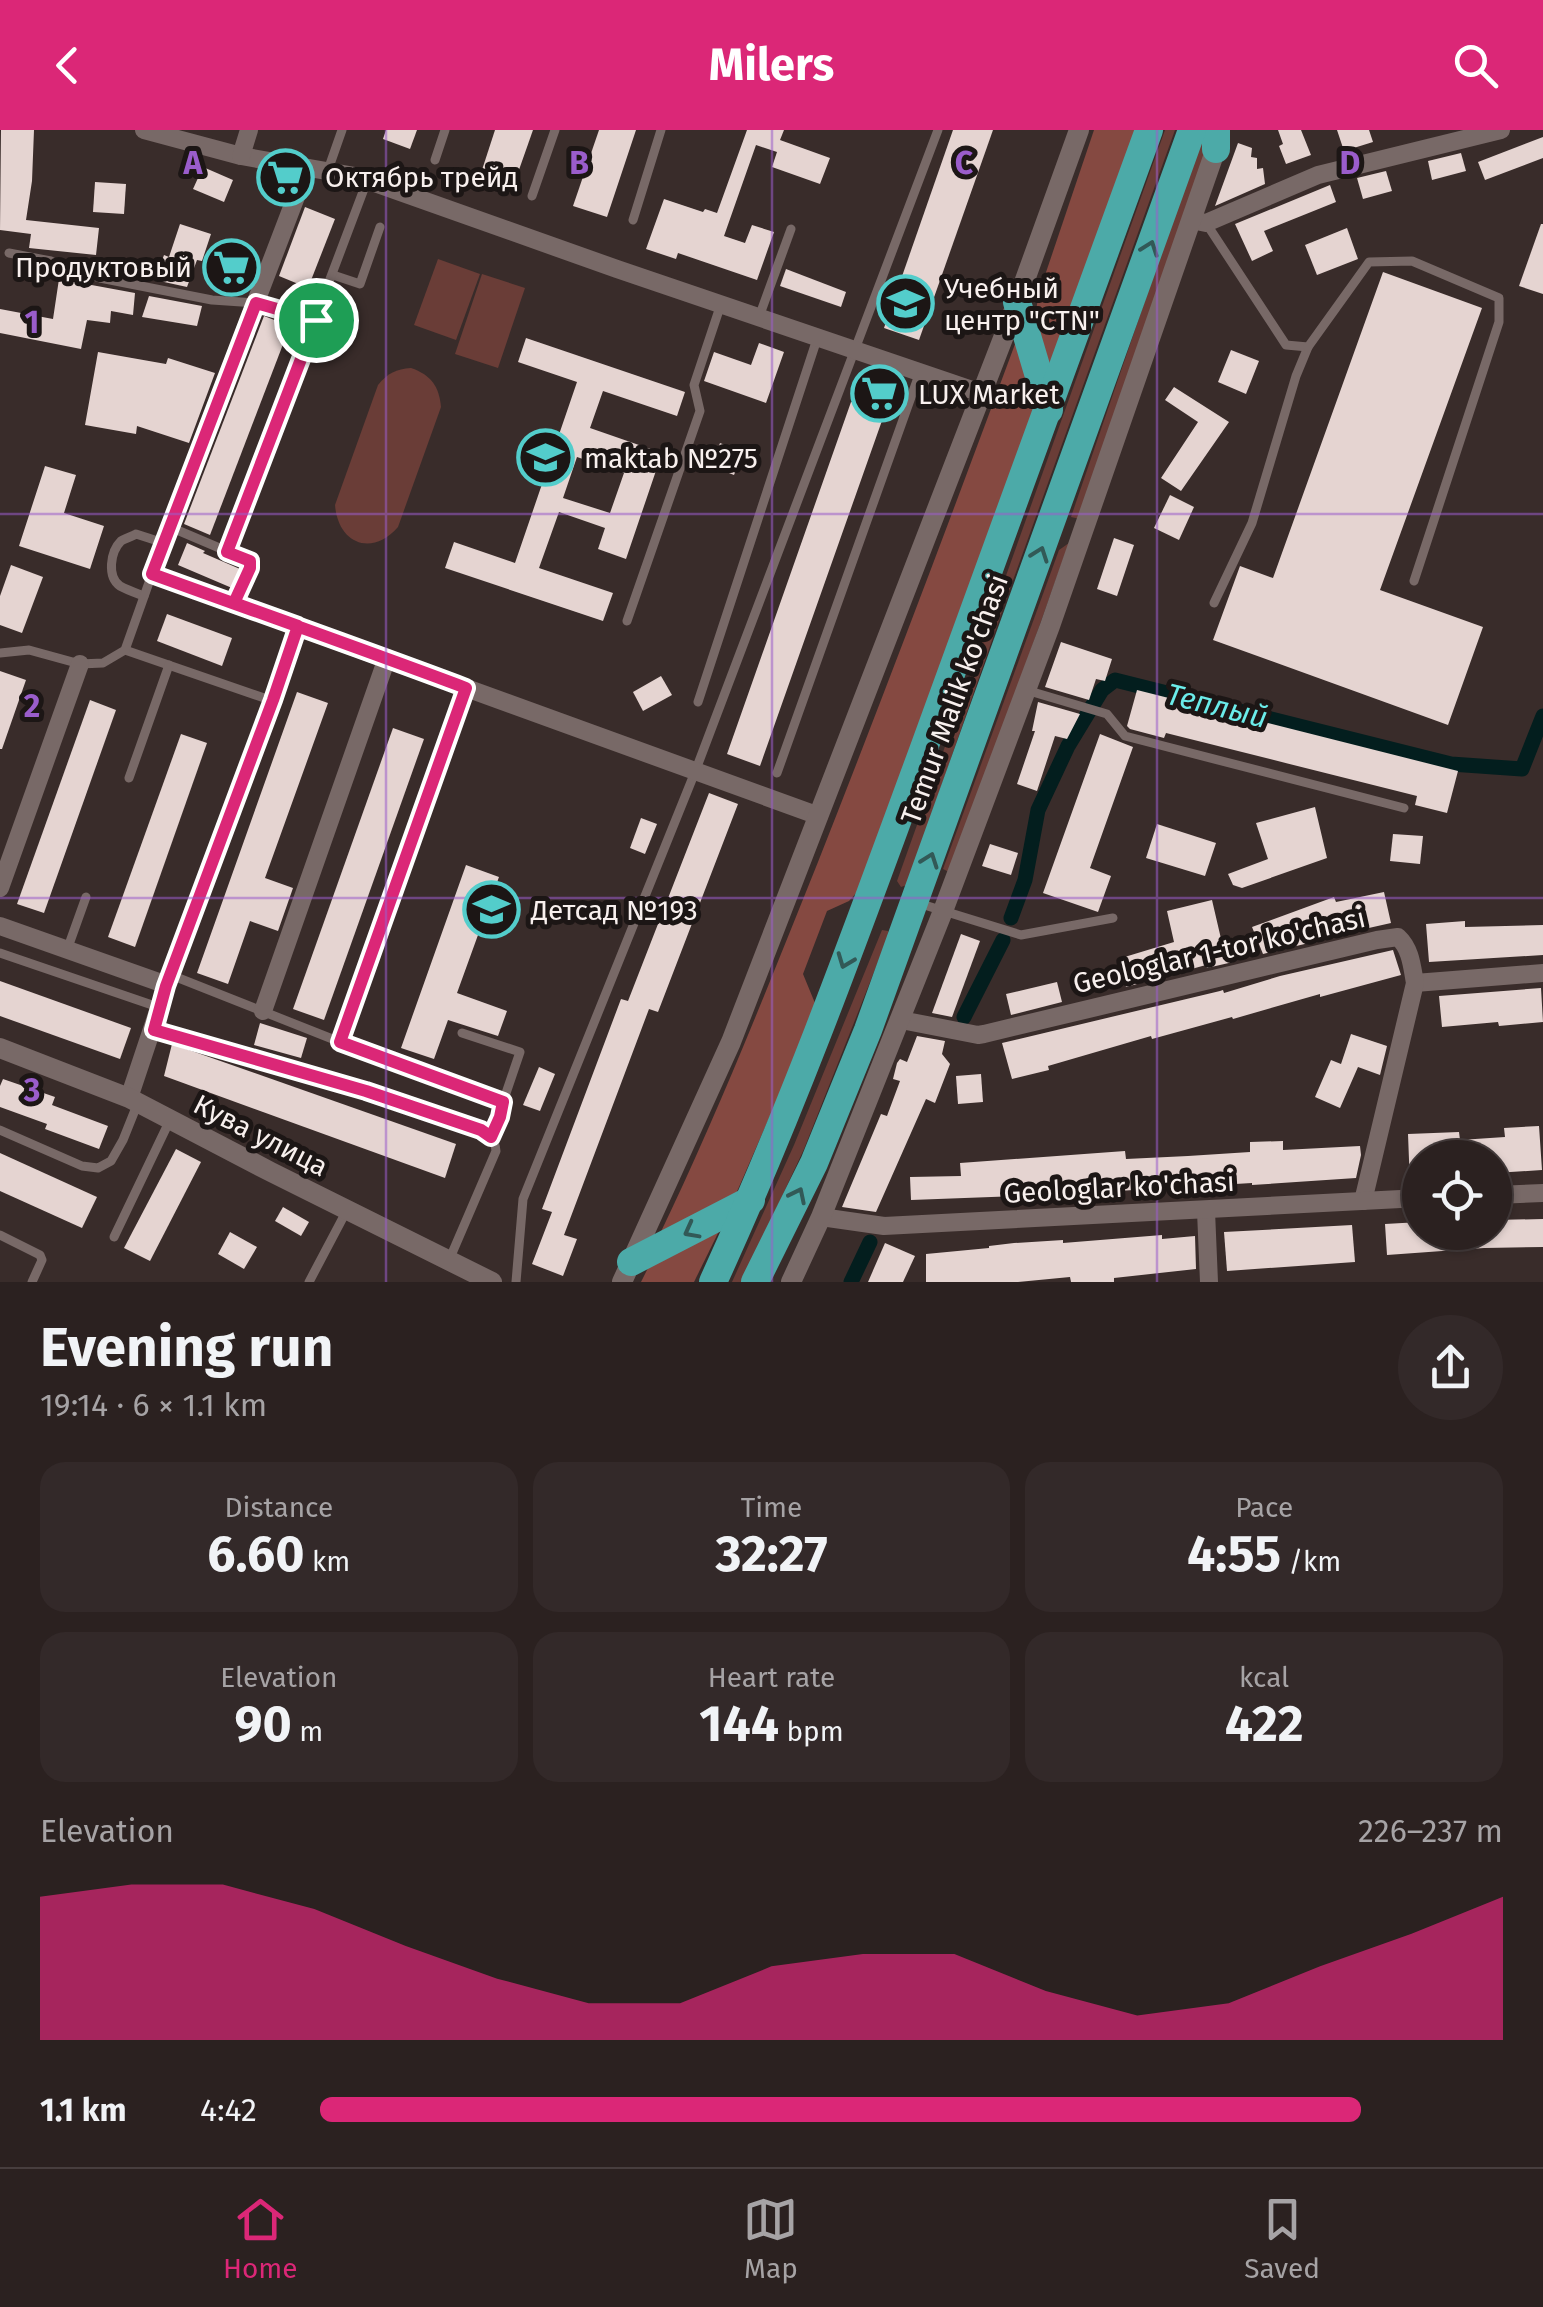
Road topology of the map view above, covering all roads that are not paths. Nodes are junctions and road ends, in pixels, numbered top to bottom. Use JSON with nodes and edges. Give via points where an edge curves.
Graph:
{"nodes":[{"id":1,"x":144,"y":130,"type":"edge"},
{"id":2,"x":248,"y":130,"type":"edge"},
{"id":3,"x":342,"y":130,"type":"edge"},
{"id":4,"x":445,"y":130,"type":"edge"},
{"id":5,"x":554,"y":130,"type":"edge"},
{"id":6,"x":661,"y":130,"type":"edge"},
{"id":7,"x":938,"y":130,"type":"edge"},
{"id":8,"x":1080,"y":130,"type":"edge"},
{"id":9,"x":1149,"y":130,"type":"edge"},
{"id":10,"x":1192,"y":130,"type":"edge"},
{"id":11,"x":1501,"y":130,"type":"edge"},
{"id":12,"x":1218,"y":136,"type":"edge"},
{"id":13,"x":241,"y":156,"type":"junction"},
{"id":14,"x":435,"y":160,"type":"dead end"},
{"id":15,"x":306,"y":168,"type":"junction"},
{"id":16,"x":328,"y":170,"type":"junction"},
{"id":17,"x":368,"y":181,"type":"junction"},
{"id":18,"x":532,"y":196,"type":"dead end"},
{"id":19,"x":633,"y":220,"type":"dead end"},
{"id":20,"x":1198,"y":221,"type":"junction"},
{"id":21,"x":380,"y":227,"type":"dead end"},
{"id":22,"x":792,"y":230,"type":"dead end"},
{"id":23,"x":8,"y":252,"type":"dead end"},
{"id":24,"x":332,"y":274,"type":"junction"},
{"id":25,"x":1016,"y":302,"type":"junction"},
{"id":26,"x":256,"y":303,"type":"junction"},
{"id":27,"x":721,"y":304,"type":"junction"},
{"id":28,"x":759,"y":316,"type":"junction"},
{"id":29,"x":316,"y":320,"type":"junction"},
{"id":30,"x":818,"y":336,"type":"junction"},
{"id":31,"x":1308,"y":346,"type":"junction"},
{"id":32,"x":856,"y":349,"type":"junction"},
{"id":33,"x":920,"y":372,"type":"junction"},
{"id":34,"x":981,"y":393,"type":"junction"},
{"id":35,"x":1049,"y":410,"type":"junction"},
{"id":36,"x":167,"y":535,"type":"junction"},
{"id":37,"x":227,"y":552,"type":"junction"},
{"id":38,"x":152,"y":574,"type":"junction"},
{"id":39,"x":1414,"y":581,"type":"dead end"},
{"id":40,"x":144,"y":596,"type":"junction"},
{"id":41,"x":234,"y":603,"type":"junction"},
{"id":42,"x":1214,"y":604,"type":"dead end"},
{"id":43,"x":626,"y":621,"type":"dead end"},
{"id":44,"x":298,"y":626,"type":"junction"},
{"id":45,"x":125,"y":650,"type":"junction"},
{"id":46,"x":0,"y":653,"type":"edge"},
{"id":47,"x":386,"y":658,"type":"junction"},
{"id":48,"x":80,"y":664,"type":"junction"},
{"id":49,"x":169,"y":665,"type":"junction"},
{"id":50,"x":466,"y":688,"type":"junction"},
{"id":51,"x":1026,"y":690,"type":"junction"},
{"id":52,"x":273,"y":700,"type":"junction"},
{"id":53,"x":698,"y":702,"type":"dead end"},
{"id":54,"x":695,"y":772,"type":"junction"},
{"id":55,"x":777,"y":773,"type":"dead end"},
{"id":56,"x":129,"y":778,"type":"dead end"},
{"id":57,"x":1404,"y":808,"type":"dead end"},
{"id":58,"x":818,"y":816,"type":"junction"},
{"id":59,"x":0,"y":888,"type":"edge"},
{"id":60,"x":870,"y":896,"type":"junction"},
{"id":61,"x":86,"y":898,"type":"dead end"},
{"id":62,"x":914,"y":906,"type":"junction"},
{"id":63,"x":943,"y":911,"type":"junction"},
{"id":64,"x":1113,"y":918,"type":"dead end"},
{"id":65,"x":0,"y":926,"type":"edge"},
{"id":66,"x":67,"y":950,"type":"junction"},
{"id":67,"x":0,"y":953,"type":"edge"},
{"id":68,"x":1543,"y":974,"type":"edge"},
{"id":69,"x":168,"y":980,"type":"junction"},
{"id":70,"x":1415,"y":983,"type":"junction"},
{"id":71,"x":160,"y":1008,"type":"junction"},
{"id":72,"x":263,"y":1010,"type":"junction"},
{"id":73,"x":902,"y":1020,"type":"junction"},
{"id":74,"x":154,"y":1030,"type":"junction"},
{"id":75,"x":462,"y":1033,"type":"dead end"},
{"id":76,"x":340,"y":1042,"type":"junction"},
{"id":77,"x":0,"y":1048,"type":"edge"},
{"id":78,"x":134,"y":1100,"type":"junction"},
{"id":79,"x":503,"y":1102,"type":"junction"},
{"id":80,"x":170,"y":1120,"type":"junction"},
{"id":81,"x":0,"y":1130,"type":"edge"},
{"id":82,"x":491,"y":1137,"type":"junction"},
{"id":83,"x":1543,"y":1193,"type":"edge"},
{"id":84,"x":1512,"y":1194,"type":"edge"},
{"id":85,"x":1402,"y":1199,"type":"edge"},
{"id":86,"x":750,"y":1200,"type":"junction"},
{"id":87,"x":1364,"y":1201,"type":"junction"},
{"id":88,"x":346,"y":1210,"type":"junction"},
{"id":89,"x":1206,"y":1211,"type":"junction"},
{"id":90,"x":821,"y":1217,"type":"junction"},
{"id":91,"x":0,"y":1235,"type":"edge"},
{"id":92,"x":114,"y":1237,"type":"dead end"},
{"id":93,"x":448,"y":1260,"type":"junction"},
{"id":94,"x":626,"y":1272,"type":"edge"},
{"id":95,"x":32,"y":1282,"type":"edge"},
{"id":96,"x":308,"y":1282,"type":"edge"},
{"id":97,"x":492,"y":1282,"type":"edge"},
{"id":98,"x":516,"y":1282,"type":"edge"},
{"id":99,"x":713,"y":1282,"type":"edge"},
{"id":100,"x":755,"y":1282,"type":"edge"},
{"id":101,"x":791,"y":1282,"type":"edge"},
{"id":102,"x":1209,"y":1282,"type":"edge"}],
"edges":[{"from":1,"to":13,"type":"street"},
{"from":2,"to":13,"type":"street"},
{"from":3,"to":16,"type":"lane"},
{"from":4,"to":14,"type":"lane"},
{"from":5,"to":18,"type":"lane"},
{"from":6,"to":19,"type":"lane"},
{"from":7,"to":32,"type":"lane"},
{"from":8,"to":25,"type":"street"},
{"from":9,"to":35,"type":"highway","name":"Temur Malik ko'chasi"},
{"from":62,"to":10,"type":"highway","name":"Temur Malik ko'chasi","one_way":true},
{"from":11,"to":20,"type":"street","via":[[1318,175]]},
{"from":12,"to":20,"type":"street"},
{"from":13,"to":15,"type":"street"},
{"from":15,"to":16,"type":"street"},
{"from":15,"to":26,"type":"street"},
{"from":16,"to":17,"type":"street"},
{"from":17,"to":24,"type":"lane"},
{"from":17,"to":27,"type":"street"},
{"from":20,"to":31,"type":"lane","via":[[1286,345]]},
{"from":20,"to":51,"type":"street"},
{"from":21,"to":24,"type":"lane","via":[[360,284]]},
{"from":22,"to":28,"type":"lane"},
{"from":23,"to":26,"type":"lane","via":[[152,288]]},
{"from":24,"to":29,"type":"lane"},
{"from":25,"to":34,"type":"street"},
{"from":25,"to":35,"type":"highway"},
{"from":26,"to":29,"type":"lane"},
{"from":26,"to":36,"type":"street"},
{"from":27,"to":28,"type":"street"},
{"from":27,"to":43,"type":"lane","via":[[694,385],[700,411]]},
{"from":28,"to":30,"type":"street"},
{"from":29,"to":37,"type":"lane"},
{"from":30,"to":32,"type":"street"},
{"from":30,"to":53,"type":"lane"},
{"from":31,"to":39,"type":"lane","via":[[1369,262],[1412,261],[1500,298],[1499,322]]},
{"from":31,"to":42,"type":"lane","via":[[1252,523]]},
{"from":32,"to":33,"type":"street"},
{"from":32,"to":54,"type":"lane"},
{"from":33,"to":34,"type":"street"},
{"from":33,"to":55,"type":"lane"},
{"from":34,"to":58,"type":"street"},
{"from":35,"to":60,"type":"highway","name":"Temur Malik ko'chasi"},
{"from":36,"to":37,"type":"lane"},
{"from":36,"to":38,"type":"street"},
{"from":36,"to":40,"type":"lane","via":[[136,534],[121,540],[114,554],[113,578]]},
{"from":37,"to":41,"type":"lane","via":[[250,561]]},
{"from":38,"to":40,"type":"lane"},
{"from":38,"to":41,"type":"street"},
{"from":40,"to":45,"type":"lane"},
{"from":41,"to":44,"type":"street"},
{"from":44,"to":47,"type":"street"},
{"from":44,"to":52,"type":"street"},
{"from":45,"to":48,"type":"lane","via":[[103,663]]},
{"from":45,"to":49,"type":"lane"},
{"from":46,"to":48,"type":"lane","via":[[29,650]]},
{"from":47,"to":50,"type":"street"},
{"from":47,"to":72,"type":"street"},
{"from":48,"to":59,"type":"street"},
{"from":49,"to":52,"type":"lane"},
{"from":49,"to":56,"type":"lane"},
{"from":50,"to":54,"type":"street"},
{"from":50,"to":76,"type":"street"},
{"from":51,"to":57,"type":"lane","via":[[1107,714],[1124,736]]},
{"from":51,"to":63,"type":"street"},
{"from":52,"to":69,"type":"street"},
{"from":54,"to":58,"type":"street"},
{"from":54,"to":98,"type":"lane","via":[[523,1198]]},
{"from":58,"to":94,"type":"street","via":[[731,1042]]},
{"from":60,"to":62,"type":"highway"},
{"from":60,"to":86,"type":"highway","name":"Temur Malik ko'chasi","one_way":true},
{"from":61,"to":66,"type":"lane"},
{"from":62,"to":63,"type":"lane"},
{"from":100,"to":62,"type":"highway","name":"Temur Malik ko'chasi","one_way":true,"via":[[844,1093]]},
{"from":63,"to":64,"type":"lane","via":[[1021,935]]},
{"from":63,"to":73,"type":"street"},
{"from":65,"to":66,"type":"street"},
{"from":66,"to":69,"type":"street"},
{"from":67,"to":71,"type":"lane"},
{"from":68,"to":70,"type":"street"},
{"from":69,"to":71,"type":"street"},
{"from":69,"to":72,"type":"lane"},
{"from":70,"to":73,"type":"street","name":"Geologlar 1-tor ko'chasi","via":[[1410,954],[1398,937],[984,1034]]},
{"from":70,"to":87,"type":"street"},
{"from":71,"to":74,"type":"street"},
{"from":72,"to":76,"type":"lane"},
{"from":73,"to":90,"type":"street"},
{"from":74,"to":78,"type":"street"},
{"from":74,"to":82,"type":"lane","via":[[366,1091]]},
{"from":75,"to":79,"type":"lane","via":[[520,1052]]},
{"from":76,"to":79,"type":"lane"},
{"from":77,"to":78,"type":"street","name":"Кува улица"},
{"from":78,"to":80,"type":"street","name":"Кува улица"},
{"from":78,"to":81,"type":"lane","via":[[123,1140],[111,1161],[98,1168]]},
{"from":79,"to":82,"type":"lane"},
{"from":80,"to":88,"type":"street","name":"Кува улица"},
{"from":80,"to":92,"type":"lane"},
{"from":82,"to":93,"type":"lane","via":[[496,1151]]},
{"from":83,"to":84,"type":"street"},
{"from":85,"to":87,"type":"street","name":"Geologlar ko'chasi"},
{"from":86,"to":94,"type":"highway","one_way":true},
{"from":86,"to":99,"type":"highway","name":"Temur Malik ko'chasi"},
{"from":87,"to":89,"type":"street","name":"Geologlar ko'chasi"},
{"from":88,"to":93,"type":"street","name":"Кува улица"},
{"from":88,"to":96,"type":"lane"},
{"from":89,"to":90,"type":"street","name":"Geologlar ko'chasi","via":[[884,1226]]},
{"from":89,"to":102,"type":"street"},
{"from":90,"to":101,"type":"street"},
{"from":91,"to":95,"type":"lane","via":[[40,1255]]},
{"from":93,"to":97,"type":"street","name":"Кува улица"}]}
